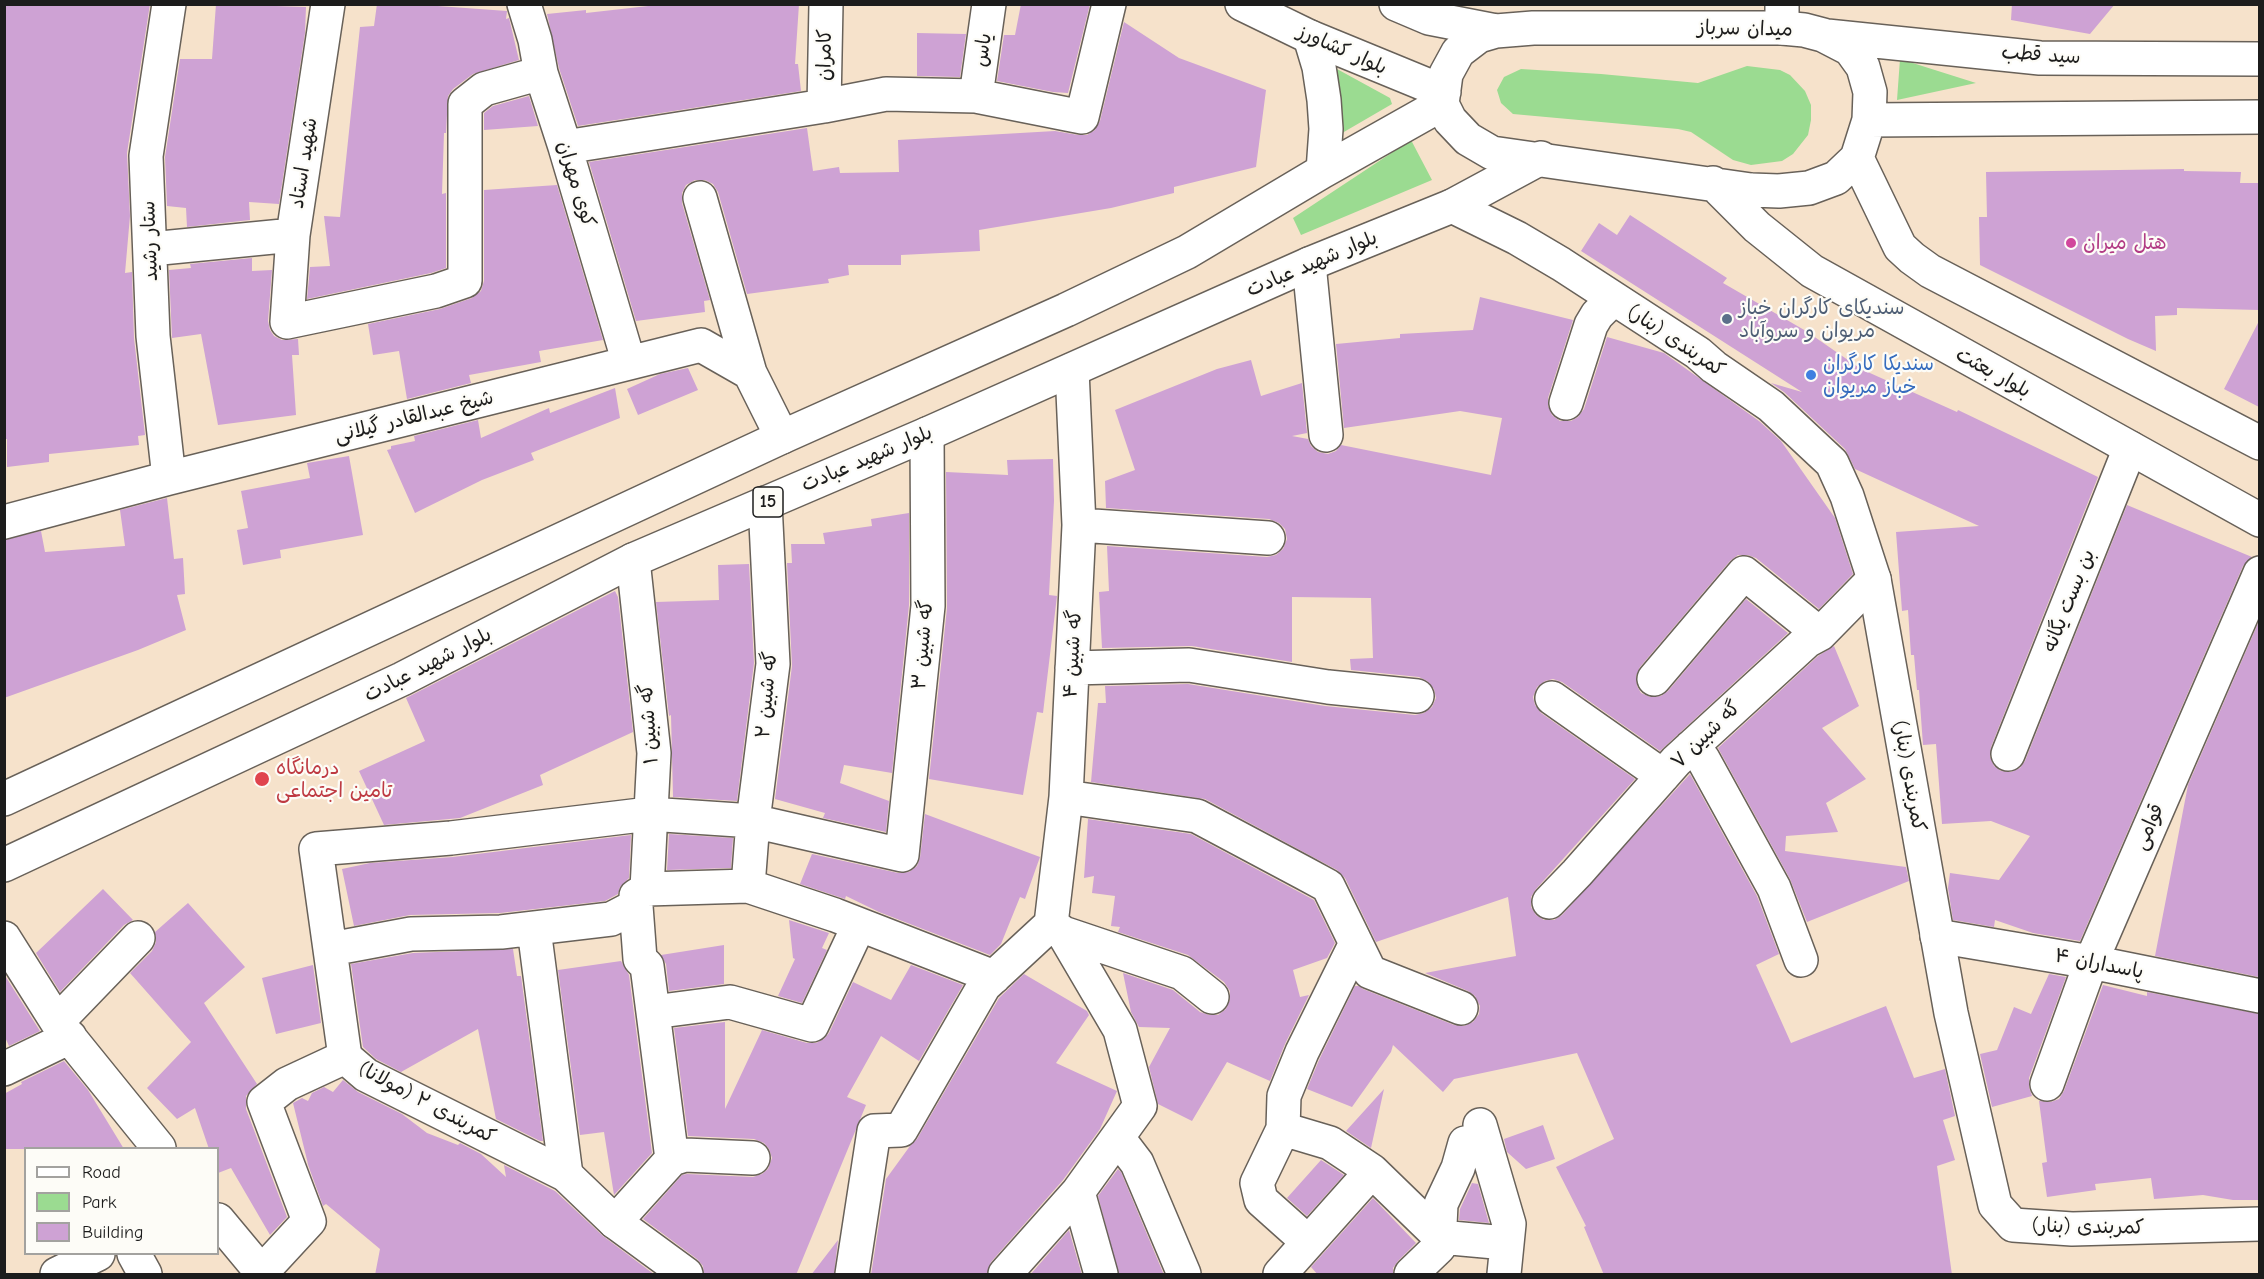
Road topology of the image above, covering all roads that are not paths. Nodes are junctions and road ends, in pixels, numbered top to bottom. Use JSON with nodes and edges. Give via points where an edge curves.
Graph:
{"nodes":[{"id":1,"x":169,"y":4,"type":"edge"},
{"id":2,"x":328,"y":4,"type":"edge"},
{"id":3,"x":524,"y":4,"type":"edge"},
{"id":4,"x":826,"y":4,"type":"edge"},
{"id":5,"x":989,"y":4,"type":"edge"},
{"id":6,"x":1109,"y":4,"type":"edge"},
{"id":7,"x":1242,"y":4,"type":"edge"},
{"id":8,"x":1396,"y":4,"type":"edge"},
{"id":9,"x":1782,"y":16,"type":"edge"},
{"id":10,"x":1496,"y":31,"type":"junction"},
{"id":11,"x":1823,"y":35,"type":"junction"},
{"id":12,"x":1310,"y":37,"type":"junction"},
{"id":13,"x":2259,"y":59,"type":"edge"},
{"id":14,"x":541,"y":72,"type":"junction"},
{"id":15,"x":976,"y":96,"type":"junction"},
{"id":16,"x":1443,"y":98,"type":"junction"},
{"id":17,"x":824,"y":106,"type":"junction"},
{"id":18,"x":2259,"y":117,"type":"edge"},
{"id":19,"x":1869,"y":120,"type":"junction"},
{"id":20,"x":566,"y":147,"type":"junction"},
{"id":21,"x":1541,"y":158,"type":"junction"},
{"id":22,"x":1857,"y":158,"type":"junction"},
{"id":23,"x":1323,"y":171,"type":"junction"},
{"id":24,"x":1713,"y":183,"type":"junction"},
{"id":25,"x":700,"y":198,"type":"dead end"},
{"id":26,"x":1452,"y":206,"type":"junction"},
{"id":27,"x":293,"y":235,"type":"junction"},
{"id":28,"x":151,"y":249,"type":"junction"},
{"id":29,"x":1309,"y":264,"type":"junction"},
{"id":30,"x":1613,"y":299,"type":"junction"},
{"id":31,"x":629,"y":363,"type":"junction"},
{"id":32,"x":1072,"y":370,"type":"junction"},
{"id":33,"x":750,"y":373,"type":"junction"},
{"id":34,"x":1566,"y":403,"type":"dead end"},
{"id":35,"x":927,"y":434,"type":"junction"},
{"id":36,"x":1326,"y":435,"type":"dead end"},
{"id":37,"x":782,"y":437,"type":"junction"},
{"id":38,"x":2259,"y":443,"type":"edge"},
{"id":39,"x":2130,"y":448,"type":"junction"},
{"id":40,"x":169,"y":478,"type":"junction"},
{"id":41,"x":765,"y":503,"type":"junction"},
{"id":42,"x":2259,"y":520,"type":"edge"},
{"id":43,"x":4,"y":522,"type":"edge"},
{"id":44,"x":1078,"y":525,"type":"junction"},
{"id":45,"x":1268,"y":538,"type":"dead end"},
{"id":46,"x":633,"y":560,"type":"junction"},
{"id":47,"x":2259,"y":573,"type":"edge"},
{"id":48,"x":1874,"y":579,"type":"junction"},
{"id":49,"x":1820,"y":634,"type":"junction"},
{"id":50,"x":1072,"y":668,"type":"junction"},
{"id":51,"x":1654,"y":679,"type":"dead end"},
{"id":52,"x":1417,"y":696,"type":"dead end"},
{"id":53,"x":1552,"y":698,"type":"dead end"},
{"id":54,"x":1691,"y":747,"type":"junction"},
{"id":55,"x":2008,"y":754,"type":"dead end"},
{"id":56,"x":1663,"y":776,"type":"junction"},
{"id":57,"x":1066,"y":797,"type":"junction"},
{"id":58,"x":4,"y":799,"type":"edge"},
{"id":59,"x":649,"y":814,"type":"junction"},
{"id":60,"x":753,"y":821,"type":"junction"},
{"id":61,"x":4,"y":865,"type":"edge"},
{"id":62,"x":747,"y":886,"type":"junction"},
{"id":63,"x":641,"y":898,"type":"junction"},
{"id":64,"x":1549,"y":902,"type":"dead end"},
{"id":65,"x":859,"y":925,"type":"junction"},
{"id":66,"x":534,"y":929,"type":"junction"},
{"id":67,"x":1057,"y":929,"type":"junction"},
{"id":68,"x":1937,"y":936,"type":"junction"},
{"id":69,"x":4,"y":938,"type":"edge"},
{"id":70,"x":138,"y":938,"type":"dead end"},
{"id":71,"x":1356,"y":943,"type":"junction"},
{"id":72,"x":331,"y":949,"type":"junction"},
{"id":73,"x":1801,"y":960,"type":"dead end"},
{"id":74,"x":2091,"y":962,"type":"junction"},
{"id":75,"x":994,"y":977,"type":"junction"},
{"id":76,"x":2259,"y":996,"type":"edge"},
{"id":77,"x":1212,"y":997,"type":"dead end"},
{"id":78,"x":1461,"y":1008,"type":"dead end"},
{"id":79,"x":652,"y":1012,"type":"junction"},
{"id":80,"x":64,"y":1029,"type":"junction"},
{"id":81,"x":345,"y":1057,"type":"junction"},
{"id":82,"x":4,"y":1069,"type":"edge"},
{"id":83,"x":2047,"y":1084,"type":"dead end"},
{"id":84,"x":1283,"y":1129,"type":"junction"},
{"id":85,"x":1118,"y":1138,"type":"junction"},
{"id":86,"x":157,"y":1147,"type":"edge"},
{"id":87,"x":753,"y":1158,"type":"dead end"},
{"id":88,"x":672,"y":1159,"type":"junction"},
{"id":89,"x":1372,"y":1171,"type":"junction"},
{"id":90,"x":566,"y":1175,"type":"junction"},
{"id":91,"x":1078,"y":1191,"type":"junction"},
{"id":92,"x":219,"y":1221,"type":"edge"},
{"id":93,"x":615,"y":1222,"type":"junction"},
{"id":94,"x":2259,"y":1224,"type":"edge"},
{"id":95,"x":1440,"y":1236,"type":"junction"},
{"id":96,"x":1308,"y":1242,"type":"junction"},
{"id":97,"x":1506,"y":1243,"type":"junction"},
{"id":98,"x":96,"y":1255,"type":"edge"},
{"id":99,"x":135,"y":1255,"type":"edge"},
{"id":100,"x":262,"y":1274,"type":"edge"},
{"id":101,"x":57,"y":1275,"type":"edge"},
{"id":102,"x":145,"y":1275,"type":"edge"},
{"id":103,"x":686,"y":1275,"type":"edge"},
{"id":104,"x":852,"y":1275,"type":"edge"},
{"id":105,"x":1005,"y":1275,"type":"edge"},
{"id":106,"x":1101,"y":1275,"type":"edge"},
{"id":107,"x":1184,"y":1275,"type":"edge"},
{"id":108,"x":1280,"y":1275,"type":"edge"},
{"id":109,"x":1411,"y":1275,"type":"edge"},
{"id":110,"x":1504,"y":1275,"type":"edge"}],
"edges":[{"from":1,"to":28,"type":"street","name":"ستار رشید","via":[[146,156]]},
{"from":2,"to":27,"type":"street","name":"شهید استاد"},
{"from":3,"to":14,"type":"street","name":"کوی مهران"},
{"from":4,"to":17,"type":"street","name":"کامران"},
{"from":5,"to":15,"type":"street","name":"یاس"},
{"from":6,"to":15,"type":"street","via":[[1082,117]]},
{"from":7,"to":12,"type":"street","name":"بلوار کشاورز"},
{"from":8,"to":10,"type":"street","via":[[1429,18]]},
{"from":9,"to":10,"type":"street","name":"میدان سرباز"},
{"from":9,"to":11,"type":"street","name":"میدان سرباز","via":[[1804,30]]},
{"from":10,"to":16,"type":"street","name":"میدان سرباز","via":[[1479,36],[1458,52],[1446,74]]},
{"from":11,"to":13,"type":"street","name":"سید قطب","via":[[2040,58]]},
{"from":11,"to":19,"type":"street","name":"میدان سرباز","via":[[1850,50],[1863,67],[1870,92]]},
{"from":12,"to":16,"type":"street","name":"بلوار کشاورز"},
{"from":12,"to":23,"type":"street","via":[[1324,100]]},
{"from":14,"to":20,"type":"street","name":"کوی مهران"},
{"from":14,"to":27,"type":"street","name":"شهید استاد","via":[[484,89],[465,104],[465,281],[436,291],[287,322]]},
{"from":15,"to":17,"type":"street","via":[[886,94]]},
{"from":16,"to":21,"type":"street","name":"میدان سرباز","via":[[1450,120],[1468,140],[1492,153]]},
{"from":16,"to":23,"type":"street"},
{"from":17,"to":20,"type":"street"},
{"from":18,"to":19,"type":"street"},
{"from":19,"to":22,"type":"street","name":"میدان سرباز"},
{"from":20,"to":31,"type":"street","name":"کوی مهران"},
{"from":21,"to":24,"type":"street","name":"میدان سرباز"},
{"from":21,"to":26,"type":"street","name":"بلوار شهید عبادت","number":"15"},
{"from":22,"to":24,"type":"street","name":"میدان سرباز","via":[[1836,178],[1809,188],[1751,190]]},
{"from":22,"to":38,"type":"street","via":[[1900,247],[1930,271]]},
{"from":23,"to":37,"type":"street","via":[[1187,252]]},
{"from":24,"to":39,"type":"street","name":"بلوار بعثت","via":[[1757,227],[1812,271]]},
{"from":25,"to":33,"type":"street"},
{"from":26,"to":29,"type":"street","name":"بلوار شهید عبادت","number":"15"},
{"from":26,"to":30,"type":"street","name":"کمربندی (بنار)","via":[[1517,238]]},
{"from":27,"to":28,"type":"street"},
{"from":28,"to":40,"type":"street","name":"ستار رشید","via":[[153,336]]},
{"from":29,"to":32,"type":"street","name":"بلوار شهید عبادت","number":"15"},
{"from":29,"to":36,"type":"street"},
{"from":30,"to":34,"type":"street","via":[[1591,325]]},
{"from":30,"to":48,"type":"street","name":"کمربندی (بنار)","via":[[1771,406],[1832,463]]},
{"from":31,"to":33,"type":"street","name":"شیخ عبدالقادر گیلانی","via":[[701,345]]},
{"from":31,"to":40,"type":"street","name":"شیخ عبدالقادر گیلانی"},
{"from":32,"to":35,"type":"street","name":"بلوار شهید عبادت","number":"15"},
{"from":32,"to":44,"type":"street","name":"گه شبین ۴"},
{"from":33,"to":37,"type":"street"},
{"from":35,"to":41,"type":"street","name":"بلوار شهید عبادت","number":"15"},
{"from":35,"to":60,"type":"street","name":"گه شبین ۳","via":[[928,606],[902,855]]},
{"from":37,"to":58,"type":"street"},
{"from":39,"to":42,"type":"street","name":"بلوار بعثت"},
{"from":39,"to":55,"type":"street","name":"بن بست یگانه"},
{"from":40,"to":43,"type":"street","name":"شیخ عبدالقادر گیلانی"},
{"from":41,"to":46,"type":"street","name":"بلوار شهید عبادت","number":"15"},
{"from":41,"to":60,"type":"street","name":"گه شبین ۲","via":[[773,664]]},
{"from":44,"to":45,"type":"street"},
{"from":44,"to":50,"type":"street","name":"گه شبین ۴"},
{"from":46,"to":59,"type":"street","name":"گه شبین ۱","via":[[654,753]]},
{"from":46,"to":61,"type":"street","name":"بلوار شهید عبادت","number":"15","via":[[402,680]]},
{"from":47,"to":74,"type":"street","name":"قوامی"},
{"from":48,"to":49,"type":"street","name":"گه شبین ۷"},
{"from":48,"to":68,"type":"street","name":"کمربندی (بنار)"},
{"from":49,"to":51,"type":"street","via":[[1744,573]]},
{"from":49,"to":54,"type":"street","name":"گه شبین ۷","via":[[1807,641]]},
{"from":50,"to":52,"type":"street","via":[[1189,665]]},
{"from":50,"to":57,"type":"street","name":"گه شبین ۴"},
{"from":53,"to":56,"type":"street"},
{"from":54,"to":56,"type":"street","name":"گه شبین ۷"},
{"from":54,"to":73,"type":"street","via":[[1703,759],[1774,888]]},
{"from":56,"to":64,"type":"street","name":"گه شبین ۷"},
{"from":57,"to":67,"type":"street","name":"گه شبین ۴"},
{"from":57,"to":71,"type":"street","via":[[1197,816],[1328,886]]},
{"from":59,"to":60,"type":"street"},
{"from":59,"to":63,"type":"street","name":"گه شبین ۱"},
{"from":59,"to":72,"type":"street","via":[[451,838],[316,849]]},
{"from":60,"to":62,"type":"street","name":"گه شبین ۲"},
{"from":62,"to":63,"type":"street"},
{"from":62,"to":65,"type":"street"},
{"from":63,"to":66,"type":"street","via":[[611,919]]},
{"from":63,"to":79,"type":"street","name":"گه شبین ۱","via":[[640,959],[647,966]]},
{"from":65,"to":75,"type":"street"},
{"from":65,"to":79,"type":"street","via":[[812,1025],[730,1002]]},
{"from":66,"to":72,"type":"street","via":[[411,934]]},
{"from":66,"to":90,"type":"street"},
{"from":67,"to":75,"type":"street"},
{"from":67,"to":77,"type":"street","via":[[1182,973]]},
{"from":67,"to":85,"type":"street","via":[[1120,1029],[1140,1106]]},
{"from":68,"to":74,"type":"street","name":"پاسداران ۴"},
{"from":68,"to":94,"type":"street","name":"کمربندی (بنار)","via":[[1995,1205],[2013,1225],[2106,1229]]},
{"from":69,"to":80,"type":"street"},
{"from":70,"to":80,"type":"street"},
{"from":71,"to":78,"type":"street","via":[[1370,972]]},
{"from":71,"to":84,"type":"street","via":[[1284,1096]]},
{"from":72,"to":81,"type":"street"},
{"from":74,"to":76,"type":"street","name":"پاسداران ۴"},
{"from":74,"to":83,"type":"street","name":"قوامی"},
{"from":75,"to":104,"type":"street","via":[[984,986],[901,1130],[873,1131]]},
{"from":79,"to":88,"type":"street","name":"گه شبین ۱"},
{"from":80,"to":82,"type":"street"},
{"from":80,"to":86,"type":"street"},
{"from":81,"to":90,"type":"street","name":"کمربندی ۲ (مولانا)","via":[[366,1075]]},
{"from":81,"to":100,"type":"street","name":"کمربندی ۲ (مولانا)","via":[[287,1084],[264,1102],[309,1221]]},
{"from":84,"to":89,"type":"street","via":[[1330,1143]]},
{"from":84,"to":96,"type":"street","via":[[1257,1183],[1261,1200]]},
{"from":85,"to":91,"type":"street"},
{"from":85,"to":107,"type":"street","via":[[1137,1163]]},
{"from":87,"to":88,"type":"street","via":[[685,1155]]},
{"from":88,"to":93,"type":"street"},
{"from":89,"to":95,"type":"street"},
{"from":89,"to":96,"type":"street"},
{"from":90,"to":93,"type":"street","name":"کمربندی ۲ (مولانا)"},
{"from":91,"to":105,"type":"street"},
{"from":91,"to":106,"type":"street"},
{"from":92,"to":100,"type":"street"},
{"from":93,"to":103,"type":"street","name":"کمربندی ۲ (مولانا)"},
{"from":95,"to":97,"type":"street"},
{"from":95,"to":97,"type":"street","via":[[1441,1204],[1472,1134],[1509,1224]]},
{"from":95,"to":109,"type":"street","via":[[1439,1246]]},
{"from":96,"to":108,"type":"street"},
{"from":97,"to":110,"type":"street"},
{"from":98,"to":101,"type":"street"},
{"from":99,"to":102,"type":"street"}]}
